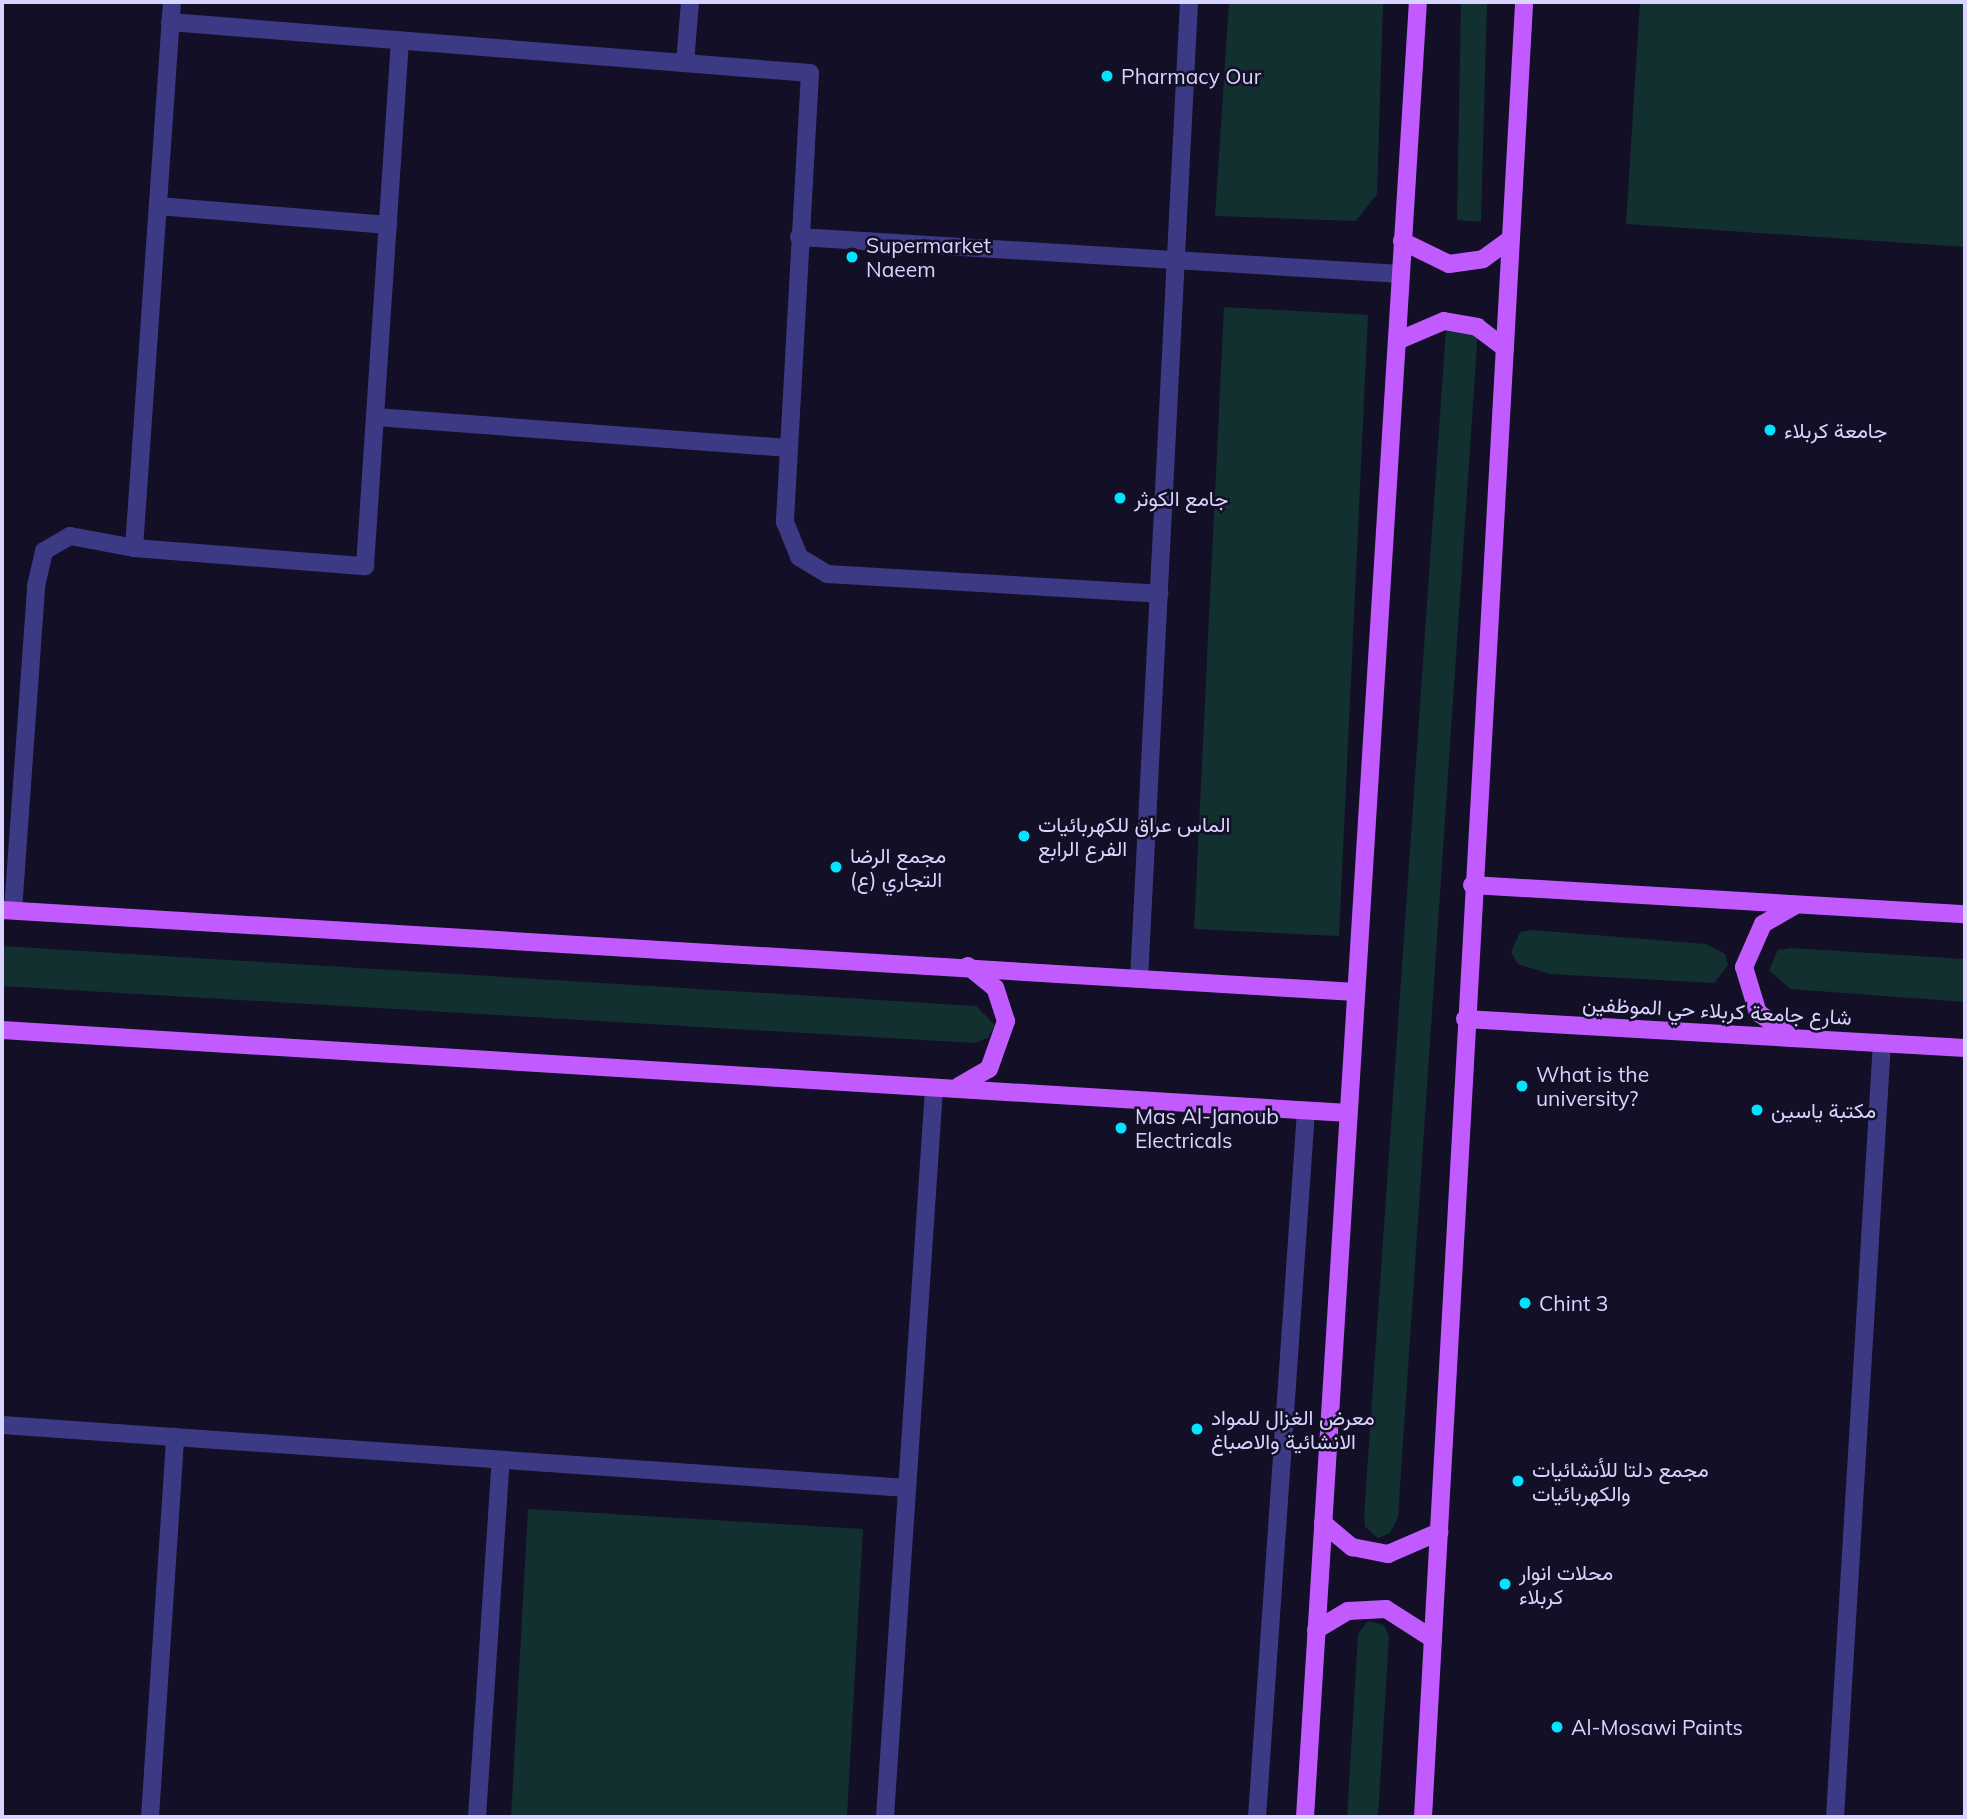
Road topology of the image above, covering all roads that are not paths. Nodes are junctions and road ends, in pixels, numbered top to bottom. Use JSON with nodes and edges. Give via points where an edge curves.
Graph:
{"nodes":[{"id":1,"x":172,"y":2,"type":"edge"},
{"id":2,"x":690,"y":2,"type":"edge"},
{"id":3,"x":1189,"y":2,"type":"edge"},
{"id":4,"x":1418,"y":2,"type":"edge"},
{"id":5,"x":1524,"y":2,"type":"edge"},
{"id":6,"x":170,"y":22,"type":"junction"},
{"id":7,"x":400,"y":40,"type":"junction"},
{"id":8,"x":685,"y":63,"type":"junction"},
{"id":9,"x":158,"y":206,"type":"junction"},
{"id":10,"x":388,"y":225,"type":"junction"},
{"id":11,"x":799,"y":237,"type":"junction"},
{"id":12,"x":1511,"y":239,"type":"junction"},
{"id":13,"x":1402,"y":241,"type":"junction"},
{"id":14,"x":1176,"y":260,"type":"junction"},
{"id":15,"x":1401,"y":274,"type":"junction"},
{"id":16,"x":1397,"y":341,"type":"junction"},
{"id":17,"x":1505,"y":348,"type":"junction"},
{"id":18,"x":376,"y":417,"type":"junction"},
{"id":19,"x":789,"y":448,"type":"junction"},
{"id":20,"x":134,"y":548,"type":"junction"},
{"id":21,"x":1158,"y":594,"type":"junction"},
{"id":22,"x":1472,"y":885,"type":"junction"},
{"id":23,"x":1806,"y":904,"type":"junction"},
{"id":24,"x":7,"y":910,"type":"edge"},
{"id":25,"x":1965,"y":914,"type":"edge"},
{"id":26,"x":968,"y":966,"type":"junction"},
{"id":27,"x":1139,"y":979,"type":"junction"},
{"id":28,"x":1356,"y":992,"type":"junction"},
{"id":29,"x":1465,"y":1019,"type":"junction"},
{"id":30,"x":2,"y":1030,"type":"edge"},
{"id":31,"x":1799,"y":1037,"type":"junction"},
{"id":32,"x":1882,"y":1043,"type":"junction"},
{"id":33,"x":1965,"y":1048,"type":"edge"},
{"id":34,"x":959,"y":1086,"type":"junction"},
{"id":35,"x":934,"y":1088,"type":"junction"},
{"id":36,"x":1306,"y":1111,"type":"junction"},
{"id":37,"x":1348,"y":1113,"type":"junction"},
{"id":38,"x":2,"y":1425,"type":"edge"},
{"id":39,"x":175,"y":1437,"type":"junction"},
{"id":40,"x":500,"y":1460,"type":"junction"},
{"id":41,"x":907,"y":1488,"type":"junction"},
{"id":42,"x":1323,"y":1523,"type":"junction"},
{"id":43,"x":1439,"y":1532,"type":"junction"},
{"id":44,"x":1316,"y":1629,"type":"junction"},
{"id":45,"x":1433,"y":1639,"type":"junction"},
{"id":46,"x":150,"y":1817,"type":"edge"},
{"id":47,"x":477,"y":1817,"type":"edge"},
{"id":48,"x":885,"y":1817,"type":"edge"},
{"id":49,"x":1257,"y":1817,"type":"edge"},
{"id":50,"x":1305,"y":1817,"type":"edge"},
{"id":51,"x":1423,"y":1817,"type":"edge"},
{"id":52,"x":1835,"y":1817,"type":"edge"}],
"edges":[{"from":1,"to":6,"type":"street"},
{"from":2,"to":8,"type":"street"},
{"from":3,"to":14,"type":"street"},
{"from":4,"to":13,"type":"main road"},
{"from":5,"to":12,"type":"main road"},
{"from":6,"to":7,"type":"street"},
{"from":6,"to":9,"type":"street"},
{"from":7,"to":8,"type":"street"},
{"from":7,"to":10,"type":"street"},
{"from":8,"to":11,"type":"street","via":[[810,73]]},
{"from":9,"to":10,"type":"street"},
{"from":9,"to":20,"type":"street"},
{"from":10,"to":18,"type":"street"},
{"from":11,"to":14,"type":"street"},
{"from":11,"to":19,"type":"street"},
{"from":12,"to":13,"type":"main road","via":[[1483,259],[1457,264],[1432,260]]},
{"from":12,"to":17,"type":"main road"},
{"from":13,"to":15,"type":"main road"},
{"from":14,"to":15,"type":"street"},
{"from":14,"to":21,"type":"street"},
{"from":15,"to":16,"type":"main road"},
{"from":16,"to":17,"type":"main road","via":[[1444,321],[1477,327]]},
{"from":16,"to":28,"type":"main road"},
{"from":17,"to":22,"type":"main road"},
{"from":18,"to":19,"type":"street"},
{"from":18,"to":20,"type":"street","via":[[365,566]]},
{"from":19,"to":21,"type":"street","via":[[786,522],[799,557],[827,575]]},
{"from":20,"to":24,"type":"street","via":[[70,536],[44,551],[36,586]]},
{"from":21,"to":27,"type":"street"},
{"from":22,"to":23,"type":"main road"},
{"from":22,"to":29,"type":"main road"},
{"from":23,"to":25,"type":"main road"},
{"from":23,"to":31,"type":"main road","via":[[1763,924],[1744,967],[1758,1013]]},
{"from":24,"to":26,"type":"main road"},
{"from":26,"to":27,"type":"main road"},
{"from":26,"to":34,"type":"main road","via":[[995,988],[1006,1030],[989,1069]]},
{"from":27,"to":28,"type":"main road"},
{"from":28,"to":37,"type":"main road"},
{"from":29,"to":31,"type":"main road","name":"شارع جامعة كربلاء حي الموظفين"},
{"from":29,"to":43,"type":"main road"},
{"from":30,"to":35,"type":"main road"},
{"from":31,"to":32,"type":"main road","name":"شارع جامعة كربلاء حي الموظفين"},
{"from":32,"to":33,"type":"main road","name":"شارع جامعة كربلاء حي الموظفين"},
{"from":32,"to":52,"type":"street"},
{"from":34,"to":35,"type":"main road"},
{"from":34,"to":36,"type":"main road"},
{"from":35,"to":41,"type":"street"},
{"from":36,"to":37,"type":"main road"},
{"from":36,"to":49,"type":"street"},
{"from":37,"to":42,"type":"main road"},
{"from":38,"to":39,"type":"street"},
{"from":39,"to":40,"type":"street"},
{"from":39,"to":46,"type":"street"},
{"from":40,"to":41,"type":"street"},
{"from":40,"to":47,"type":"street"},
{"from":41,"to":48,"type":"street"},
{"from":42,"to":43,"type":"main road","via":[[1352,1546],[1388,1554]]},
{"from":42,"to":44,"type":"main road"},
{"from":43,"to":45,"type":"main road"},
{"from":44,"to":45,"type":"main road","via":[[1349,1611],[1386,1609]]},
{"from":44,"to":50,"type":"main road"},
{"from":45,"to":51,"type":"main road"}]}
